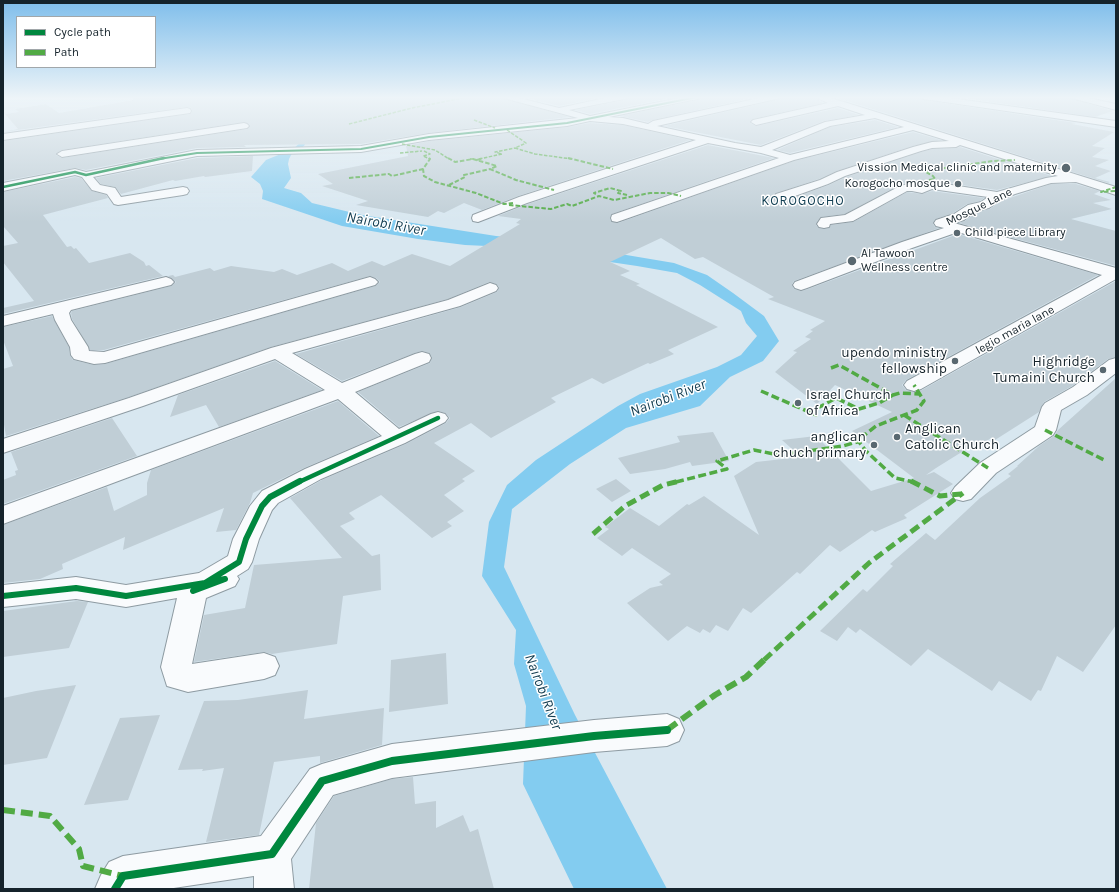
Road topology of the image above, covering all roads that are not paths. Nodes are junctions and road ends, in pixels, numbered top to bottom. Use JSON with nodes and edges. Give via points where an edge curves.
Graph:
{"nodes":[{"id":1,"x":53,"y":139,"type":"edge"},
{"id":2,"x":159,"y":139,"type":"edge"},
{"id":3,"x":420,"y":139,"type":"edge"},
{"id":4,"x":708,"y":139,"type":"joint"},
{"id":5,"x":789,"y":139,"type":"edge"},
{"id":6,"x":867,"y":139,"type":"edge"},
{"id":7,"x":949,"y":139,"type":"edge"},
{"id":8,"x":962,"y":143,"type":"junction"},
{"id":9,"x":762,"y":150,"type":"junction"},
{"id":10,"x":62,"y":154,"type":"junction"},
{"id":11,"x":790,"y":158,"type":"junction"},
{"id":12,"x":80,"y":174,"type":"junction"},
{"id":13,"x":1075,"y":179,"type":"junction"},
{"id":14,"x":3,"y":187,"type":"edge"},
{"id":15,"x":183,"y":191,"type":"dead end"},
{"id":16,"x":1116,"y":191,"type":"edge"},
{"id":17,"x":780,"y":197,"type":"dead end"},
{"id":18,"x":996,"y":197,"type":"junction"},
{"id":19,"x":478,"y":218,"type":"dead end"},
{"id":20,"x":617,"y":218,"type":"dead end"},
{"id":21,"x":824,"y":224,"type":"dead end"},
{"id":22,"x":958,"y":228,"type":"junction"},
{"id":23,"x":1116,"y":274,"type":"edge"},
{"id":24,"x":166,"y":282,"type":"dead end"},
{"id":25,"x":370,"y":282,"type":"dead end"},
{"id":26,"x":801,"y":285,"type":"dead end"},
{"id":27,"x":490,"y":288,"type":"dead end"},
{"id":28,"x":64,"y":307,"type":"junction"},
{"id":29,"x":3,"y":321,"type":"edge"},
{"id":30,"x":277,"y":352,"type":"junction"},
{"id":31,"x":422,"y":358,"type":"dead end"},
{"id":32,"x":1116,"y":364,"type":"edge"},
{"id":33,"x":914,"y":385,"type":"dead end"},
{"id":34,"x":342,"y":391,"type":"junction"},
{"id":35,"x":438,"y":418,"type":"dead end"},
{"id":36,"x":397,"y":438,"type":"junction"},
{"id":37,"x":3,"y":446,"type":"edge"},
{"id":38,"x":963,"y":494,"type":"dead end"},
{"id":39,"x":3,"y":515,"type":"edge"},
{"id":40,"x":199,"y":587,"type":"junction"},
{"id":41,"x":3,"y":596,"type":"edge"},
{"id":42,"x":264,"y":666,"type":"dead end"},
{"id":43,"x":667,"y":730,"type":"dead end"},
{"id":44,"x":273,"y":871,"type":"edge"},
{"id":45,"x":115,"y":889,"type":"edge"}],
"edges":[{"from":1,"to":10,"type":"street"},
{"from":2,"to":10,"type":"street"},
{"from":3,"to":12,"type":"street","via":[[361,149],[197,153]]},
{"from":4,"to":9,"type":"street"},
{"from":4,"to":19,"type":"street","via":[[613,169]]},
{"from":5,"to":9,"type":"street"},
{"from":6,"to":11,"type":"street"},
{"from":7,"to":8,"type":"street"},
{"from":8,"to":13,"type":"street"},
{"from":8,"to":17,"type":"street","via":[[917,149]]},
{"from":9,"to":11,"type":"street"},
{"from":10,"to":12,"type":"street"},
{"from":11,"to":20,"type":"street"},
{"from":12,"to":14,"type":"street"},
{"from":12,"to":15,"type":"street","via":[[96,188],[111,192],[118,201]]},
{"from":13,"to":16,"type":"street"},
{"from":13,"to":18,"type":"street","name":"Mosque Lane","via":[[1050,180]]},
{"from":18,"to":21,"type":"street","via":[[991,194],[926,184],[927,188],[922,190],[904,188],[848,218],[826,221]]},
{"from":18,"to":22,"type":"street","name":"Mosque Lane","via":[[985,205],[972,208],[959,217],[941,223]]},
{"from":22,"to":23,"type":"street"},
{"from":22,"to":26,"type":"street","name":"Mosque Lane"},
{"from":23,"to":33,"type":"street","name":"legio maria lane"},
{"from":24,"to":28,"type":"street"},
{"from":25,"to":28,"type":"street","via":[[105,358],[80,355],[79,347],[63,320],[61,313]]},
{"from":27,"to":30,"type":"street","via":[[454,303]]},
{"from":28,"to":29,"type":"street"},
{"from":30,"to":34,"type":"street"},
{"from":30,"to":37,"type":"street"},
{"from":31,"to":34,"type":"street"},
{"from":32,"to":38,"type":"street","via":[[1080,391],[1052,407],[1045,430],[988,468]]},
{"from":34,"to":36,"type":"street"},
{"from":34,"to":39,"type":"street"},
{"from":35,"to":36,"type":"street"},
{"from":36,"to":40,"type":"street","via":[[313,474],[270,497],[262,506],[246,539],[240,562]]},
{"from":40,"to":41,"type":"street","via":[[126,596],[76,588]]},
{"from":40,"to":42,"type":"street","via":[[176,667],[178,676],[188,678]]},
{"from":43,"to":44,"type":"street","via":[[594,736],[392,761],[322,781]]},
{"from":44,"to":45,"type":"street","via":[[122,876]]}]}
